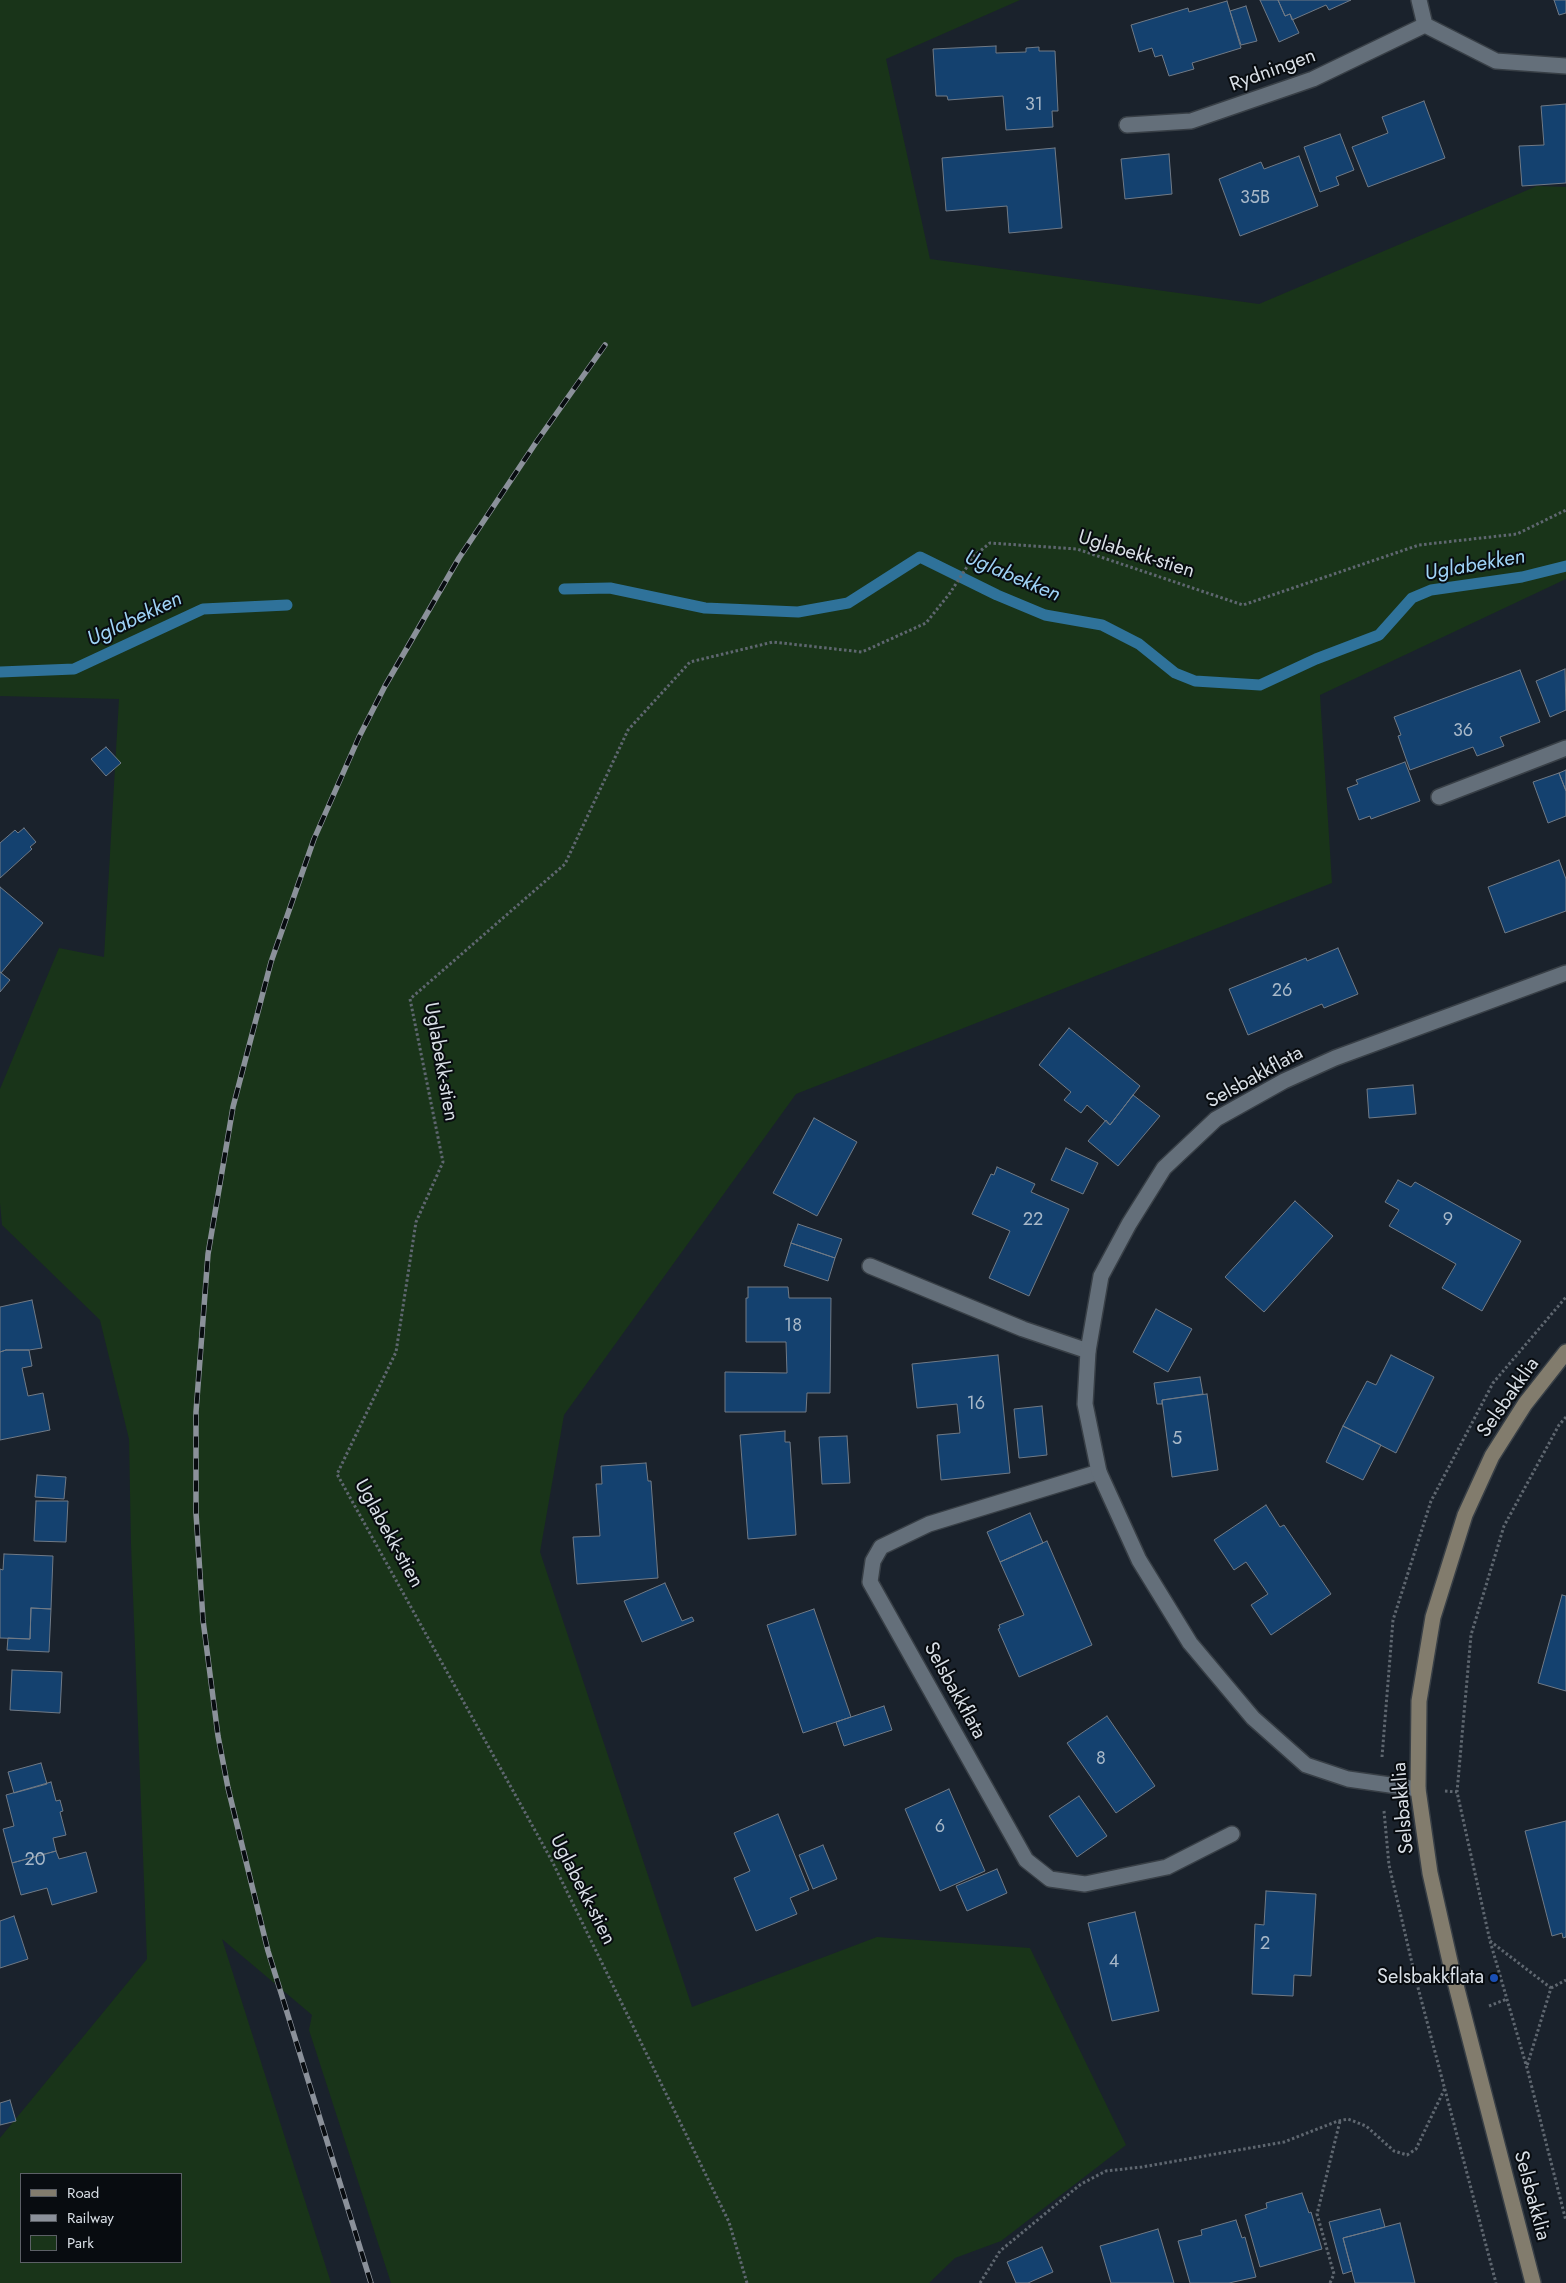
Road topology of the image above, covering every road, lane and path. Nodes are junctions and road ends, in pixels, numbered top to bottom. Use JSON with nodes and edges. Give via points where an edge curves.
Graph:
{"nodes":[{"id":1,"x":1419,"y":0,"type":"edge"},
{"id":2,"x":1425,"y":25,"type":"junction"},
{"id":3,"x":1566,"y":66,"type":"edge"},
{"id":4,"x":1127,"y":125,"type":"dead end"},
{"id":5,"x":1566,"y":510,"type":"edge"},
{"id":6,"x":1566,"y":748,"type":"edge"},
{"id":7,"x":1439,"y":797,"type":"dead end"},
{"id":8,"x":1566,"y":973,"type":"edge"},
{"id":9,"x":870,"y":1266,"type":"dead end"},
{"id":10,"x":1088,"y":1351,"type":"junction"},
{"id":11,"x":1566,"y":1352,"type":"edge"},
{"id":12,"x":1566,"y":1417,"type":"edge"},
{"id":13,"x":1099,"y":1472,"type":"junction"},
{"id":14,"x":1418,"y":1789,"type":"junction"},
{"id":15,"x":1386,"y":1833,"type":"dead end"},
{"id":16,"x":1232,"y":1834,"type":"dead end"},
{"id":17,"x":1490,"y":1940,"type":"junction"},
{"id":18,"x":1566,"y":1980,"type":"edge"},
{"id":19,"x":1551,"y":1988,"type":"junction"},
{"id":20,"x":1527,"y":2068,"type":"junction"},
{"id":21,"x":1445,"y":2088,"type":"junction"},
{"id":22,"x":1340,"y":2120,"type":"junction"},
{"id":23,"x":1566,"y":2221,"type":"edge"},
{"id":24,"x":747,"y":2283,"type":"edge"},
{"id":25,"x":980,"y":2283,"type":"edge"},
{"id":26,"x":1330,"y":2283,"type":"edge"},
{"id":27,"x":1496,"y":2283,"type":"edge"},
{"id":28,"x":1533,"y":2283,"type":"edge"}],
"edges":[{"from":1,"to":2,"type":"street"},
{"from":2,"to":3,"type":"street","via":[[1496,62]]},
{"from":2,"to":4,"type":"street","name":"Rydningen","via":[[1313,79],[1191,122]]},
{"from":5,"to":24,"type":"path","name":"Uglabekk-stien","via":[[1517,534],[1418,545],[1243,605],[1077,549],[990,543],[974,556],[926,623],[862,652],[773,642],[690,662],[628,730],[565,864],[410,1000],[443,1162],[416,1222],[396,1352],[337,1474],[552,1861],[729,2222]]},
{"from":6,"to":7,"type":"street"},
{"from":8,"to":10,"type":"street","name":"Selsbakkflata","via":[[1335,1058],[1284,1080],[1216,1119],[1164,1168],[1129,1224],[1101,1276]]},
{"from":9,"to":10,"type":"street","via":[[1023,1329]]},
{"from":10,"to":13,"type":"street","name":"Selsbakkflata","via":[[1085,1404]]},
{"from":11,"to":14,"type":"street","name":"Selsbakklia","via":[[1525,1404],[1492,1456],[1465,1515],[1433,1617],[1419,1701]]},
{"from":12,"to":17,"type":"path","via":[[1504,1526],[1471,1635],[1457,1792]]},
{"from":13,"to":14,"type":"street","name":"Selsbakkflata","via":[[1139,1560],[1190,1643],[1253,1718],[1306,1765],[1348,1779]]},
{"from":13,"to":16,"type":"street","name":"Selsbakkflata","via":[[930,1524],[881,1547],[873,1561],[870,1582],[1026,1860],[1050,1879],[1085,1884],[1167,1867]]},
{"from":14,"to":28,"type":"street","name":"Selsbakklia","via":[[1430,1873],[1451,1966]]},
{"from":15,"to":21,"type":"path","via":[[1389,1865]]},
{"from":17,"to":19,"type":"path"},
{"from":17,"to":20,"type":"path"},
{"from":18,"to":19,"type":"path"},
{"from":19,"to":20,"type":"path"},
{"from":20,"to":23,"type":"path"},
{"from":21,"to":22,"type":"path","via":[[1416,2149],[1407,2155],[1394,2151],[1366,2126],[1348,2119]]},
{"from":21,"to":27,"type":"path"},
{"from":22,"to":25,"type":"path","via":[[1284,2142],[1106,2171],[1081,2184],[1000,2251]]},
{"from":22,"to":26,"type":"path","via":[[1317,2214],[1334,2274]]}]}
